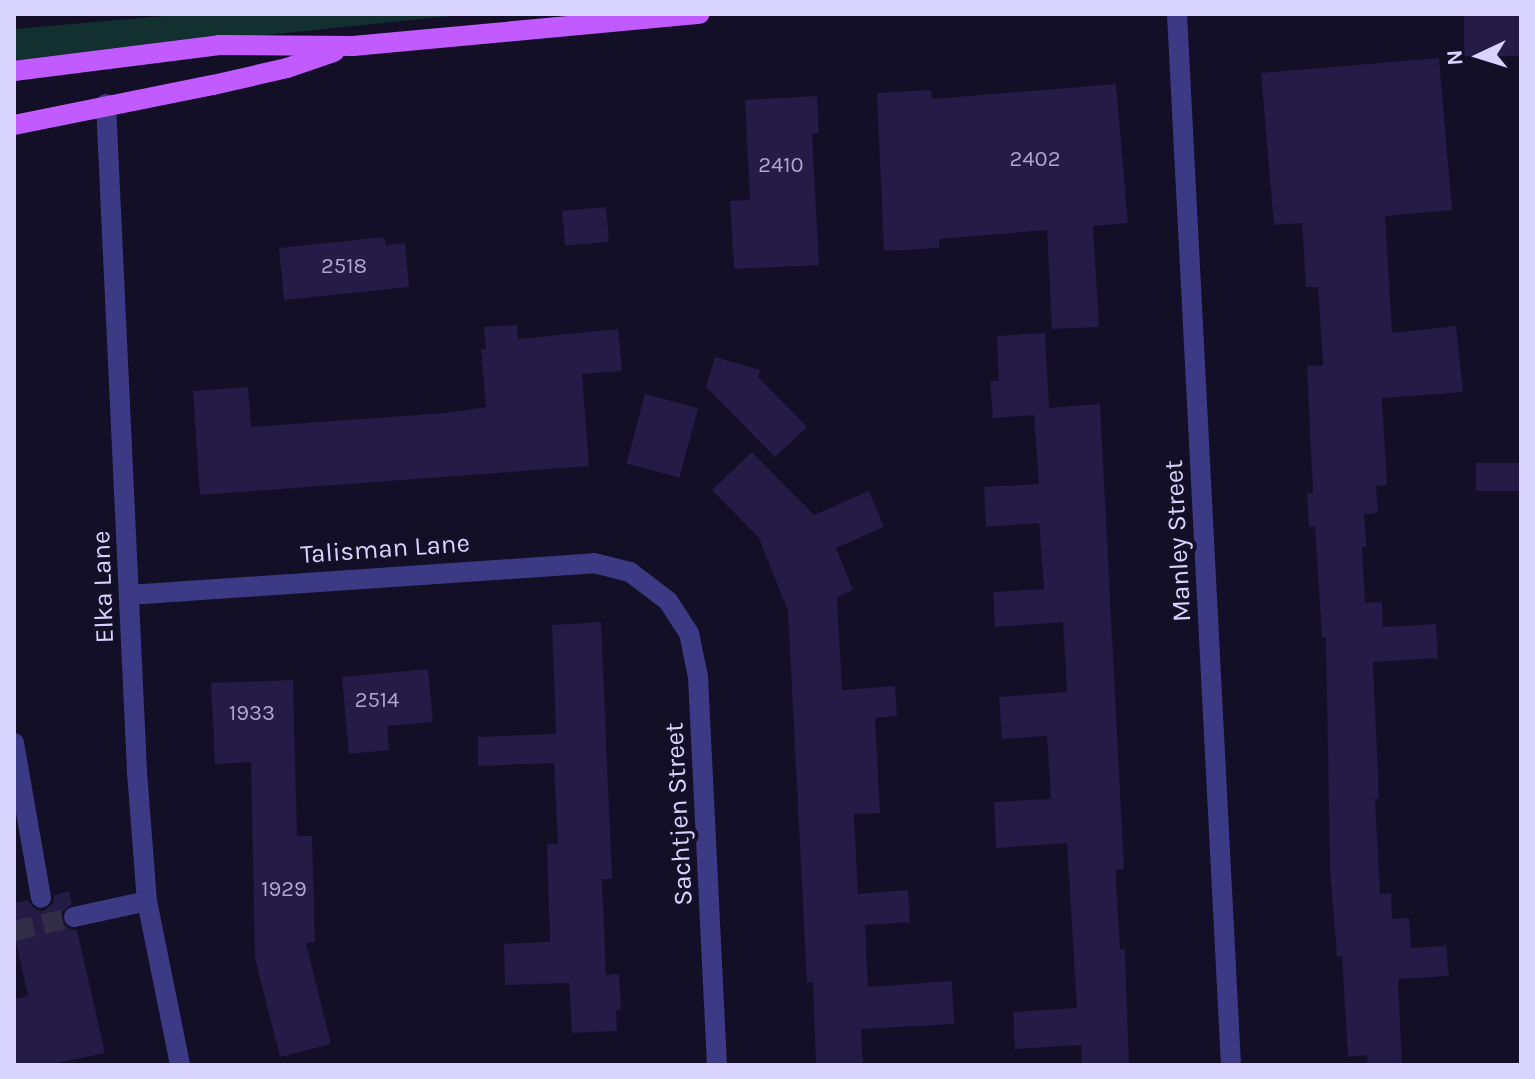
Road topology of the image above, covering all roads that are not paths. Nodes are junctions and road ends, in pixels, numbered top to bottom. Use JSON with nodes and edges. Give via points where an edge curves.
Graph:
{"nodes":[{"id":1,"x":700,"y":14,"type":"edge"},
{"id":2,"x":1177,"y":14,"type":"edge"},
{"id":3,"x":353,"y":46,"type":"junction"},
{"id":4,"x":14,"y":71,"type":"edge"},
{"id":5,"x":106,"y":104,"type":"junction"},
{"id":6,"x":14,"y":125,"type":"edge"},
{"id":7,"x":641,"y":580,"type":"joint"},
{"id":8,"x":129,"y":595,"type":"junction"},
{"id":9,"x":14,"y":743,"type":"edge"},
{"id":10,"x":41,"y":898,"type":"dead end"},
{"id":11,"x":147,"y":901,"type":"junction"},
{"id":12,"x":74,"y":917,"type":"tunnel mouth"},
{"id":13,"x":180,"y":1065,"type":"edge"},
{"id":14,"x":717,"y":1065,"type":"edge"},
{"id":15,"x":1231,"y":1065,"type":"edge"}],
"edges":[{"from":1,"to":3,"type":"main road"},
{"from":2,"to":15,"type":"street","name":"Manley Street"},
{"from":3,"to":4,"type":"main road","via":[[219,45]]},
{"from":3,"to":5,"type":"main road","via":[[257,75]]},
{"from":5,"to":6,"type":"main road"},
{"from":5,"to":8,"type":"street","name":"Elka Lane"},
{"from":7,"to":8,"type":"street","name":"Talisman Lane","via":[[594,563],[555,563]]},
{"from":7,"to":14,"type":"street","name":"Sachtjen Street","via":[[668,601],[689,633],[698,677]]},
{"from":8,"to":11,"type":"street","name":"Elka Lane"},
{"from":9,"to":10,"type":"street"},
{"from":11,"to":12,"type":"street"},
{"from":11,"to":13,"type":"street","name":"Elka Lane"}]}
